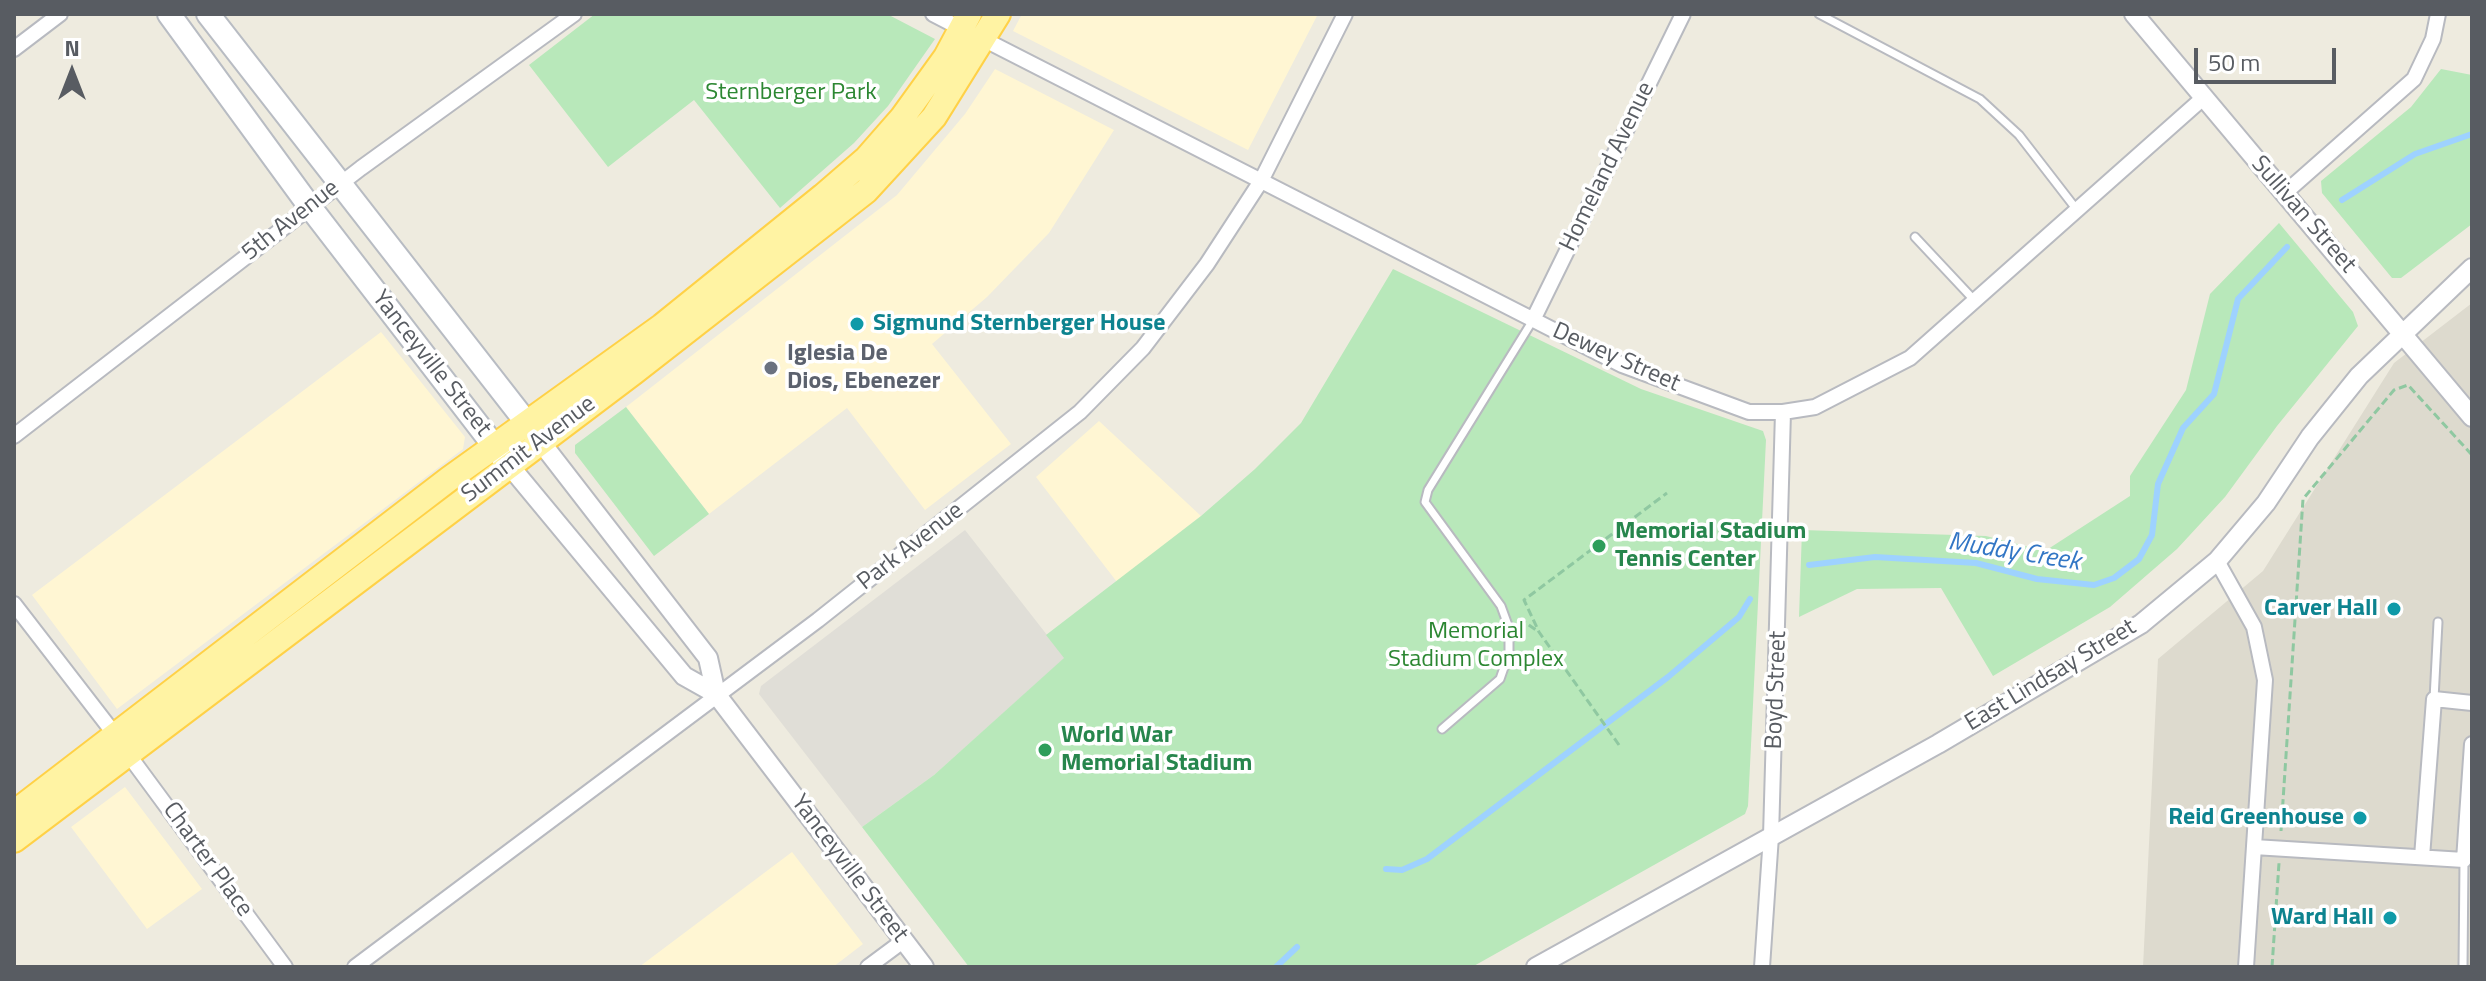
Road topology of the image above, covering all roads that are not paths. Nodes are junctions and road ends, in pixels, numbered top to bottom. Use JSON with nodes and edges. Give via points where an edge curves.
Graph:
{"nodes":[{"id":1,"x":60,"y":14,"type":"edge"},
{"id":2,"x":169,"y":14,"type":"edge"},
{"id":3,"x":208,"y":14,"type":"edge"},
{"id":4,"x":574,"y":14,"type":"edge"},
{"id":5,"x":933,"y":14,"type":"edge"},
{"id":6,"x":998,"y":14,"type":"edge"},
{"id":7,"x":1345,"y":14,"type":"edge"},
{"id":8,"x":1683,"y":14,"type":"edge"},
{"id":9,"x":1819,"y":14,"type":"edge"},
{"id":10,"x":2134,"y":14,"type":"edge"},
{"id":11,"x":2438,"y":14,"type":"edge"},
{"id":12,"x":966,"y":21,"type":"edge"},
{"id":13,"x":985,"y":40,"type":"junction"},
{"id":14,"x":14,"y":49,"type":"edge"},
{"id":15,"x":2202,"y":99,"type":"junction"},
{"id":16,"x":1261,"y":181,"type":"junction"},
{"id":17,"x":339,"y":184,"type":"junction"},
{"id":18,"x":2286,"y":192,"type":"junction"},
{"id":19,"x":310,"y":207,"type":"junction"},
{"id":20,"x":2077,"y":210,"type":"junction"},
{"id":21,"x":1915,"y":237,"type":"dead end"},
{"id":22,"x":2472,"y":268,"type":"edge"},
{"id":23,"x":1975,"y":301,"type":"junction"},
{"id":24,"x":1533,"y":320,"type":"junction"},
{"id":25,"x":2402,"y":332,"type":"junction"},
{"id":26,"x":1783,"y":412,"type":"junction"},
{"id":27,"x":2472,"y":417,"type":"edge"},
{"id":28,"x":534,"y":432,"type":"junction"},
{"id":29,"x":14,"y":436,"type":"edge"},
{"id":30,"x":501,"y":456,"type":"junction"},
{"id":31,"x":2217,"y":561,"type":"junction"},
{"id":32,"x":17,"y":613,"type":"edge"},
{"id":33,"x":2438,"y":622,"type":"dead end"},
{"id":34,"x":716,"y":694,"type":"junction"},
{"id":35,"x":2434,"y":699,"type":"junction"},
{"id":36,"x":2472,"y":703,"type":"edge"},
{"id":37,"x":1442,"y":729,"type":"dead end"},
{"id":38,"x":2472,"y":744,"type":"edge"},
{"id":39,"x":122,"y":745,"type":"junction"},
{"id":40,"x":14,"y":813,"type":"edge"},
{"id":41,"x":1771,"y":836,"type":"junction"},
{"id":42,"x":14,"y":840,"type":"edge"},
{"id":43,"x":2254,"y":847,"type":"junction"},
{"id":44,"x":2422,"y":857,"type":"junction"},
{"id":45,"x":2464,"y":860,"type":"junction"},
{"id":46,"x":903,"y":941,"type":"junction"},
{"id":47,"x":285,"y":967,"type":"edge"},
{"id":48,"x":355,"y":967,"type":"edge"},
{"id":49,"x":868,"y":967,"type":"edge"},
{"id":50,"x":924,"y":967,"type":"edge"},
{"id":51,"x":1536,"y":967,"type":"edge"},
{"id":52,"x":1762,"y":967,"type":"edge"},
{"id":53,"x":2246,"y":967,"type":"edge"},
{"id":54,"x":2463,"y":967,"type":"edge"}],
"edges":[{"from":1,"to":14,"type":"street"},
{"from":2,"to":19,"type":"main road","name":"Yanceyville Street"},
{"from":3,"to":17,"type":"main road","name":"Yanceyville Street"},
{"from":4,"to":17,"type":"street","name":"5th Avenue"},
{"from":5,"to":12,"type":"street"},
{"from":6,"to":13,"type":"main road","name":"Summit Avenue"},
{"from":7,"to":16,"type":"street","name":"Park Avenue"},
{"from":8,"to":24,"type":"street","name":"Homeland Avenue"},
{"from":9,"to":20,"type":"lane","via":[[1980,99],[2019,135]]},
{"from":10,"to":15,"type":"street","name":"Sullivan Street"},
{"from":11,"to":18,"type":"street","via":[[2414,79]]},
{"from":12,"to":28,"type":"main road","name":"Summit Avenue","via":[[922,92],[867,158]]},
{"from":13,"to":16,"type":"street","name":"Dewey Street"},
{"from":13,"to":28,"type":"main road","name":"Summit Avenue","via":[[934,117],[866,191],[686,332]]},
{"from":15,"to":18,"type":"street","name":"Sullivan Street"},
{"from":15,"to":20,"type":"street","name":"Dewey Street"},
{"from":16,"to":24,"type":"street","name":"Dewey Street"},
{"from":16,"to":34,"type":"street","name":"Park Avenue","via":[[1143,348],[1080,412]]},
{"from":17,"to":19,"type":"street","name":"5th Avenue"},
{"from":17,"to":28,"type":"main road","name":"Yanceyville Street"},
{"from":18,"to":25,"type":"street","name":"Sullivan Street"},
{"from":19,"to":29,"type":"street","name":"5th Avenue"},
{"from":19,"to":30,"type":"main road","name":"Yanceyville Street"},
{"from":20,"to":23,"type":"street","name":"Dewey Street"},
{"from":21,"to":23,"type":"lane"},
{"from":22,"to":25,"type":"street","name":"East Lindsay Street"},
{"from":23,"to":26,"type":"street","name":"Dewey Street","via":[[1910,358],[1842,396]]},
{"from":24,"to":26,"type":"street","name":"Dewey Street","via":[[1622,365],[1720,404],[1749,412]]},
{"from":24,"to":37,"type":"lane","via":[[1425,502],[1501,606],[1509,628],[1509,653],[1500,679]]},
{"from":25,"to":27,"type":"street","name":"Sullivan Street"},
{"from":25,"to":31,"type":"street","name":"East Lindsay Street","via":[[2359,376]]},
{"from":26,"to":41,"type":"street","name":"Boyd Street"},
{"from":28,"to":30,"type":"main road","name":"Summit Avenue"},
{"from":28,"to":34,"type":"street","name":"Yanceyville Street","via":[[708,658]]},
{"from":30,"to":34,"type":"street","name":"Yanceyville Street","via":[[684,676]]},
{"from":30,"to":39,"type":"main road","name":"Summit Avenue"},
{"from":31,"to":41,"type":"street","name":"East Lindsay Street","via":[[2118,639]]},
{"from":31,"to":43,"type":"street","via":[[2254,627],[2265,680]]},
{"from":32,"to":39,"type":"street","name":"Charter Place"},
{"from":33,"to":35,"type":"lane"},
{"from":34,"to":46,"type":"street","name":"Yanceyville Street"},
{"from":34,"to":48,"type":"street","name":"Park Avenue"},
{"from":35,"to":36,"type":"street"},
{"from":35,"to":44,"type":"street"},
{"from":38,"to":45,"type":"street"},
{"from":39,"to":40,"type":"main road","name":"Summit Avenue"},
{"from":39,"to":42,"type":"main road","name":"Summit Avenue"},
{"from":39,"to":47,"type":"street","name":"Charter Place"},
{"from":41,"to":51,"type":"street","name":"East Lindsay Street"},
{"from":41,"to":52,"type":"street","name":"Boyd Street"},
{"from":43,"to":44,"type":"street"},
{"from":43,"to":53,"type":"street"},
{"from":44,"to":45,"type":"street"},
{"from":45,"to":54,"type":"lane"},
{"from":46,"to":49,"type":"street"},
{"from":46,"to":50,"type":"street","name":"Yanceyville Street"}]}
